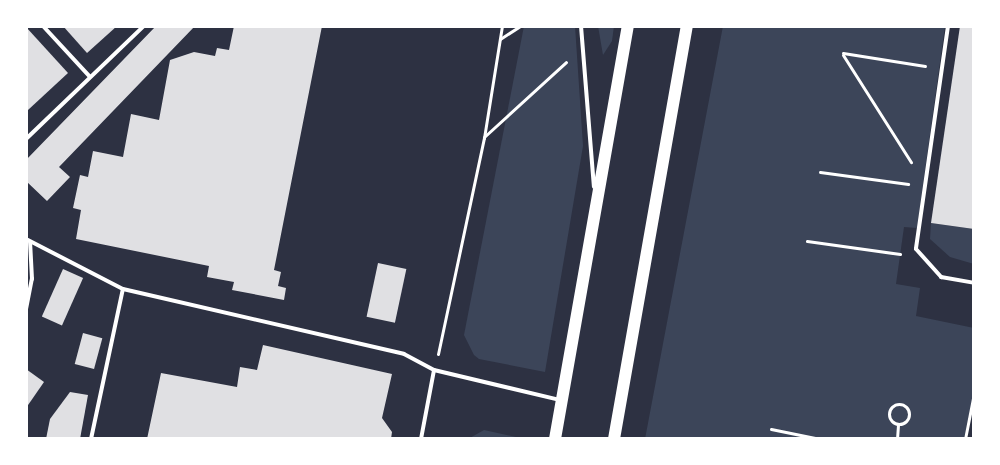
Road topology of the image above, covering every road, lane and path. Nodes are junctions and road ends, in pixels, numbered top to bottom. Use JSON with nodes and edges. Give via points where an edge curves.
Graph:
{"nodes":[{"id":1,"x":43,"y":26,"type":"edge"},
{"id":2,"x":144,"y":26,"type":"edge"},
{"id":3,"x":502,"y":26,"type":"edge"},
{"id":4,"x":520,"y":26,"type":"edge"},
{"id":5,"x":581,"y":26,"type":"edge"},
{"id":6,"x":628,"y":26,"type":"edge"},
{"id":7,"x":687,"y":26,"type":"edge"},
{"id":8,"x":948,"y":26,"type":"edge"},
{"id":9,"x":500,"y":40,"type":"junction"},
{"id":10,"x":583,"y":46,"type":"junction"},
{"id":11,"x":943,"y":69,"type":"junction"},
{"id":12,"x":90,"y":78,"type":"junction"},
{"id":13,"x":27,"y":138,"type":"edge"},
{"id":14,"x":484,"y":138,"type":"junction"},
{"id":15,"x":820,"y":172,"type":"dead end"},
{"id":16,"x":926,"y":186,"type":"junction"},
{"id":17,"x":596,"y":208,"type":"junction"},
{"id":18,"x":28,"y":241,"type":"edge"},
{"id":19,"x":807,"y":241,"type":"dead end"},
{"id":20,"x":900,"y":254,"type":"dead end"},
{"id":21,"x":26,"y":280,"type":"edge"},
{"id":22,"x":32,"y":280,"type":"junction"},
{"id":23,"x":974,"y":283,"type":"edge"},
{"id":24,"x":123,"y":289,"type":"junction"},
{"id":25,"x":26,"y":309,"type":"edge"},
{"id":26,"x":434,"y":370,"type":"junction"},
{"id":27,"x":974,"y":393,"type":"edge"},
{"id":28,"x":561,"y":400,"type":"junction"},
{"id":29,"x":898,"y":424,"type":"junction"},
{"id":30,"x":771,"y":430,"type":"dead end"},
{"id":31,"x":91,"y":439,"type":"edge"},
{"id":32,"x":421,"y":439,"type":"edge"},
{"id":33,"x":555,"y":439,"type":"edge"},
{"id":34,"x":614,"y":439,"type":"edge"},
{"id":35,"x":820,"y":439,"type":"edge"},
{"id":36,"x":897,"y":439,"type":"edge"},
{"id":37,"x":965,"y":439,"type":"edge"}],
"edges":[{"from":1,"to":12,"type":"lane"},
{"from":2,"to":12,"type":"lane"},
{"from":3,"to":9,"type":"path"},
{"from":4,"to":9,"type":"path"},
{"from":5,"to":10,"type":"lane"},
{"from":6,"to":17,"type":"main road"},
{"from":7,"to":34,"type":"main road"},
{"from":8,"to":11,"type":"lane"},
{"from":9,"to":14,"type":"path"},
{"from":10,"to":14,"type":"path"},
{"from":10,"to":17,"type":"lane"},
{"from":11,"to":16,"type":"lane"},
{"from":11,"to":16,"type":"path","via":[[843,54]]},
{"from":12,"to":13,"type":"lane"},
{"from":14,"to":26,"type":"path"},
{"from":15,"to":16,"type":"path"},
{"from":16,"to":23,"type":"lane","via":[[916,249],[941,276]]},
{"from":17,"to":28,"type":"main road"},
{"from":18,"to":22,"type":"lane"},
{"from":18,"to":24,"type":"lane"},
{"from":19,"to":20,"type":"path"},
{"from":21,"to":22,"type":"lane"},
{"from":22,"to":25,"type":"lane"},
{"from":24,"to":26,"type":"lane","via":[[404,354]]},
{"from":24,"to":31,"type":"lane"},
{"from":26,"to":28,"type":"lane"},
{"from":26,"to":32,"type":"lane"},
{"from":27,"to":37,"type":"path"},
{"from":28,"to":33,"type":"main road"},
{"from":29,"to":29,"type":"path","via":[[892,422],[889,412],[898,403],[905,405],[910,413],[905,422]]},
{"from":29,"to":36,"type":"path"},
{"from":30,"to":35,"type":"path"}]}
